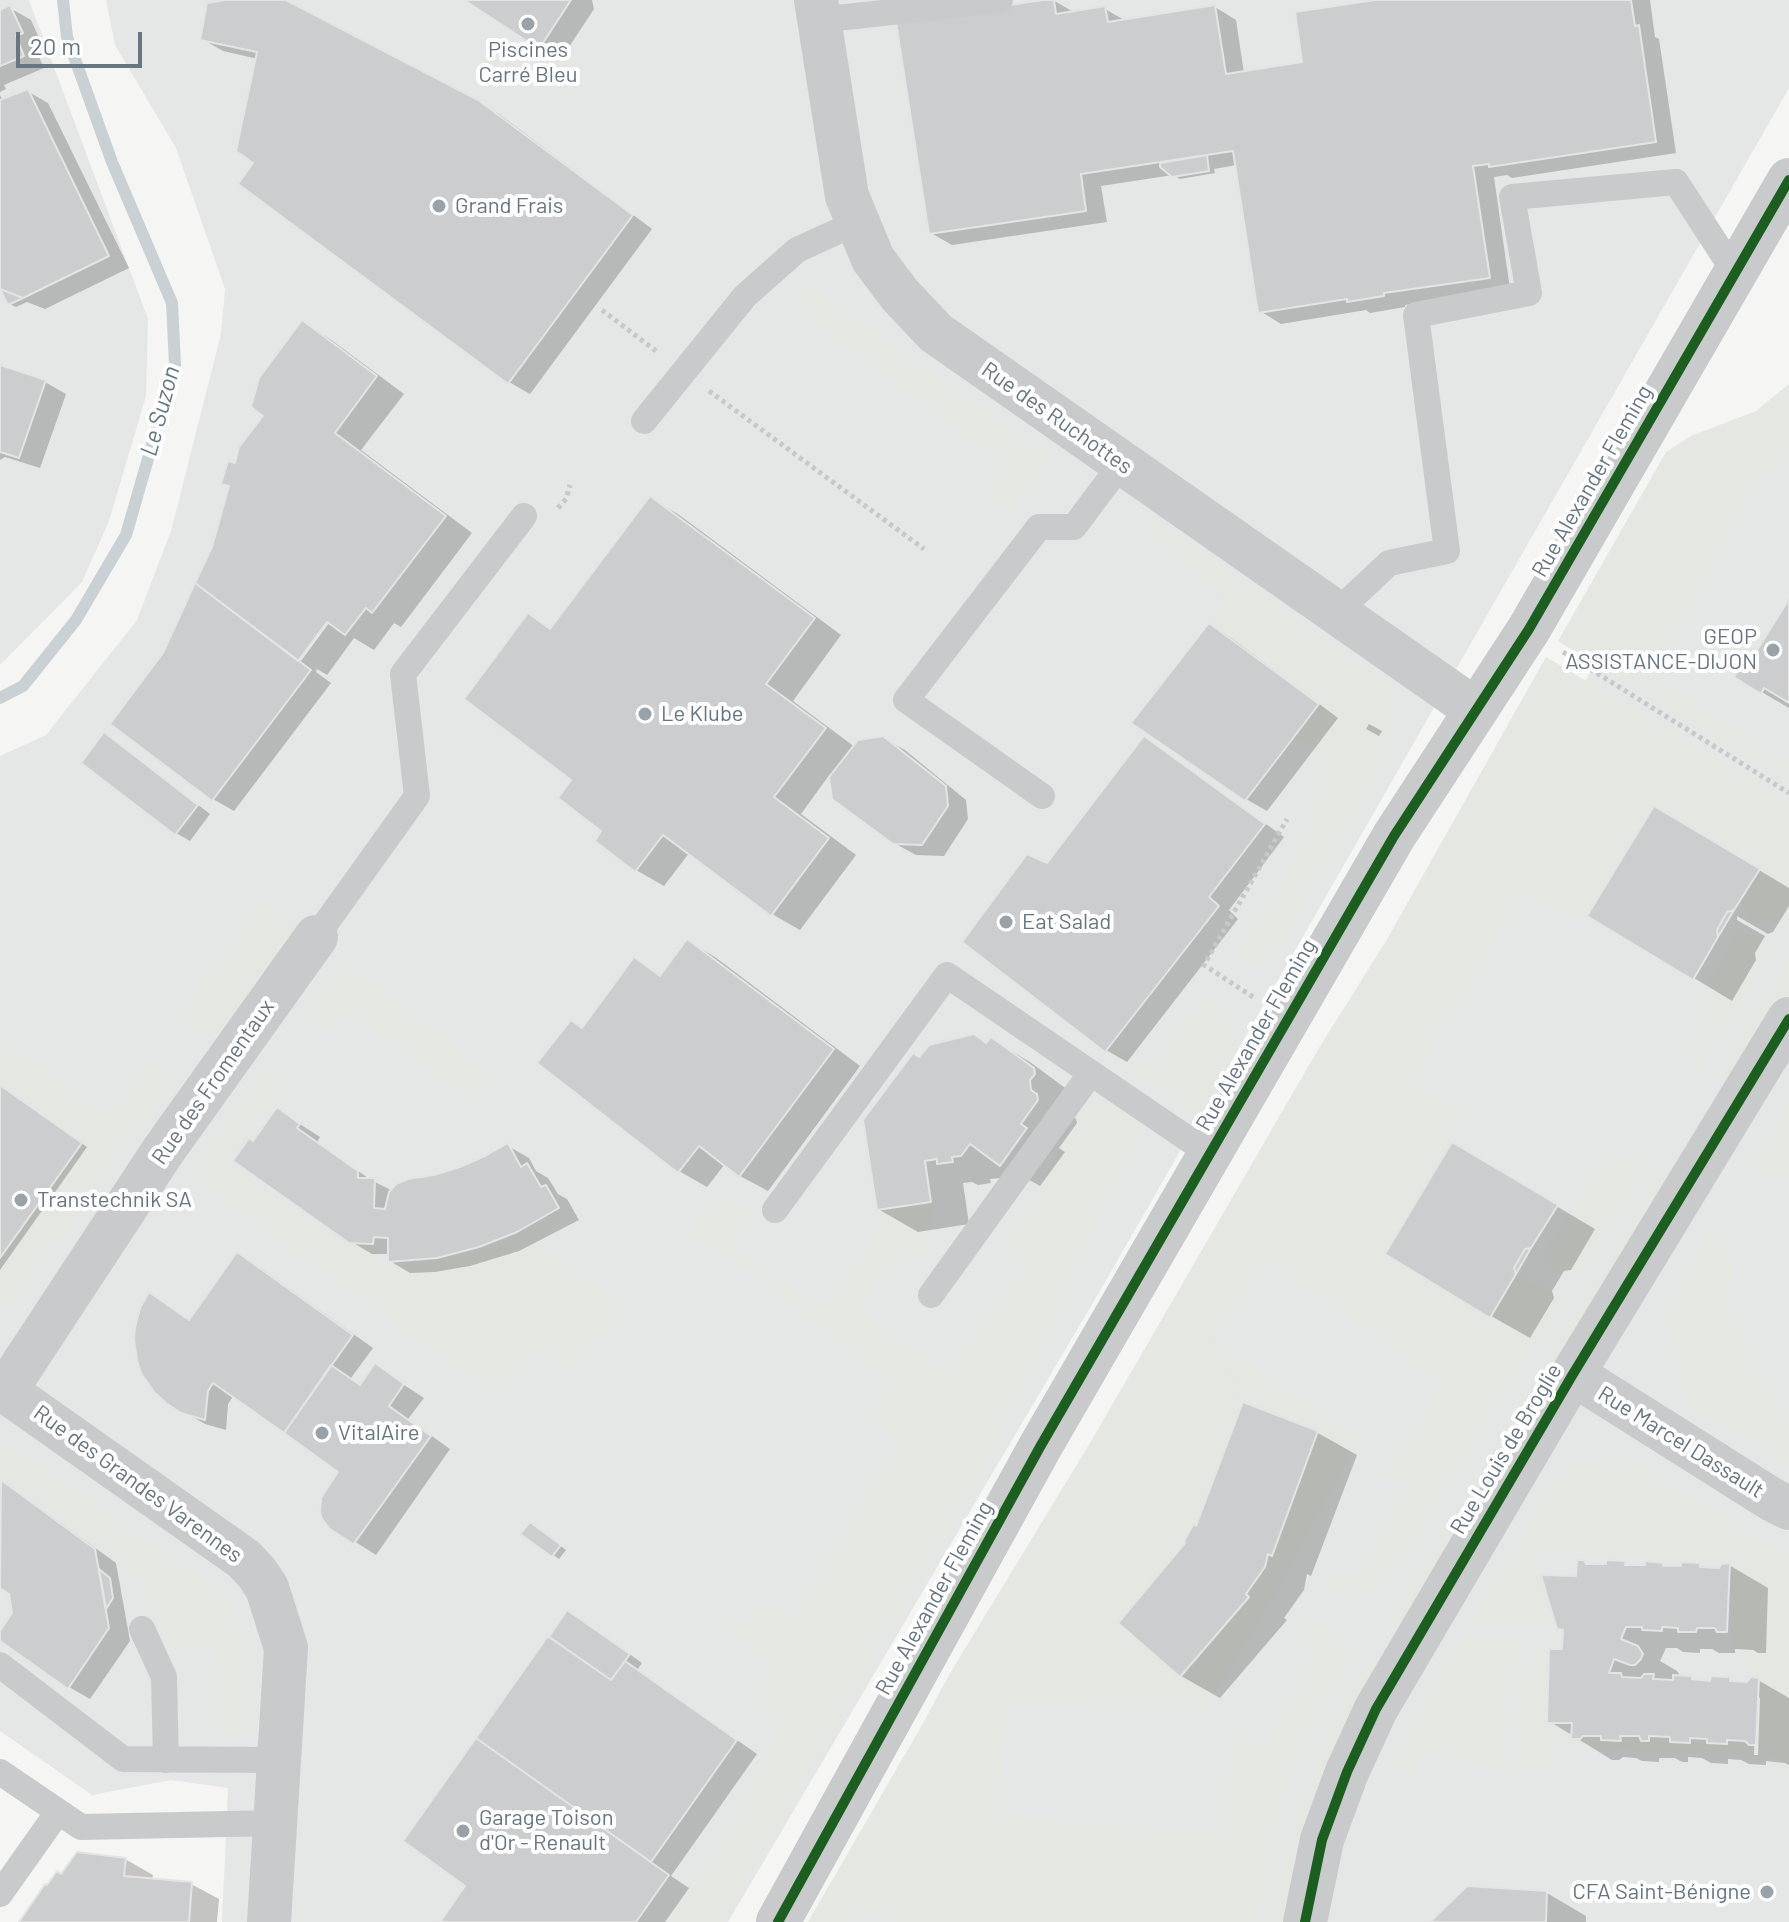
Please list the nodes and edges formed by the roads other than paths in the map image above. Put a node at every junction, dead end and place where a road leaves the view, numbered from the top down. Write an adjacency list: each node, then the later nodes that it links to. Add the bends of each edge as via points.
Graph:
1 (1000, 0): 2 (lane)
2 (817, 10): 4 (street, Rue des Ruchottes, via 847,196)
3 (1789, 180): 5 (street, Rue Alexander Fleming)
4 (858, 222): 6 (lane, via 797,250 745,296); 7 (street, Rue des Ruchottes, via 873,259 936,333)
5 (1735, 273): 9 (lane, via 1676,182 1512,197 1529,293 1416,315 1447,551 1389,563); 10 (street, Rue Alexander Fleming, via 1529,629)
6 (644, 421)
7 (1122, 463): 9 (street, Rue des Ruchottes); 11 (lane, via 1074,527 1039,527 906,700)
8 (524, 516): 12 (lane, via 403,674 417,796)
9 (1337, 612): 10 (street, Rue des Ruchottes)
10 (1476, 710): 15 (street, Rue Alexander Fleming, via 1394,836)
11 (1042, 796)
12 (316, 937): 19 (street, Rue des Fromentaux)
13 (1789, 1019): 18 (street, Rue Louis de Broglie)
14 (1091, 1073): 15 (lane); 16 (lane, via 947,975); 17 (lane)
15 (1210, 1154): 30 (street, Rue Alexander Fleming, via 1040,1447)
16 (775, 1210)
17 (931, 1295)
18 (1573, 1374): 20 (street, Rue Marcel Dassault); 31 (street, Rue Louis de Broglie, via 1376,1709 1322,1840)
19 (3, 1388): 24 (street, Rue des Grandes Varennes, via 257,1573 286,1648)
20 (1789, 1508)
21 (142, 1629): 23 (lane, via 164,1677)
22 (0, 1665): 23 (lane, via 123,1759)
23 (166, 1760): 24 (lane)
24 (278, 1760): 27 (street, Rue des Grandes Varennes)
25 (0, 1772): 26 (lane)
26 (58, 1812): 27 (lane, via 81,1827); 28 (lane)
27 (276, 1823): 29 (street, Rue des Grandes Varennes)
28 (0, 1894)
29 (269, 1922)
30 (778, 1922)
31 (1305, 1922)

